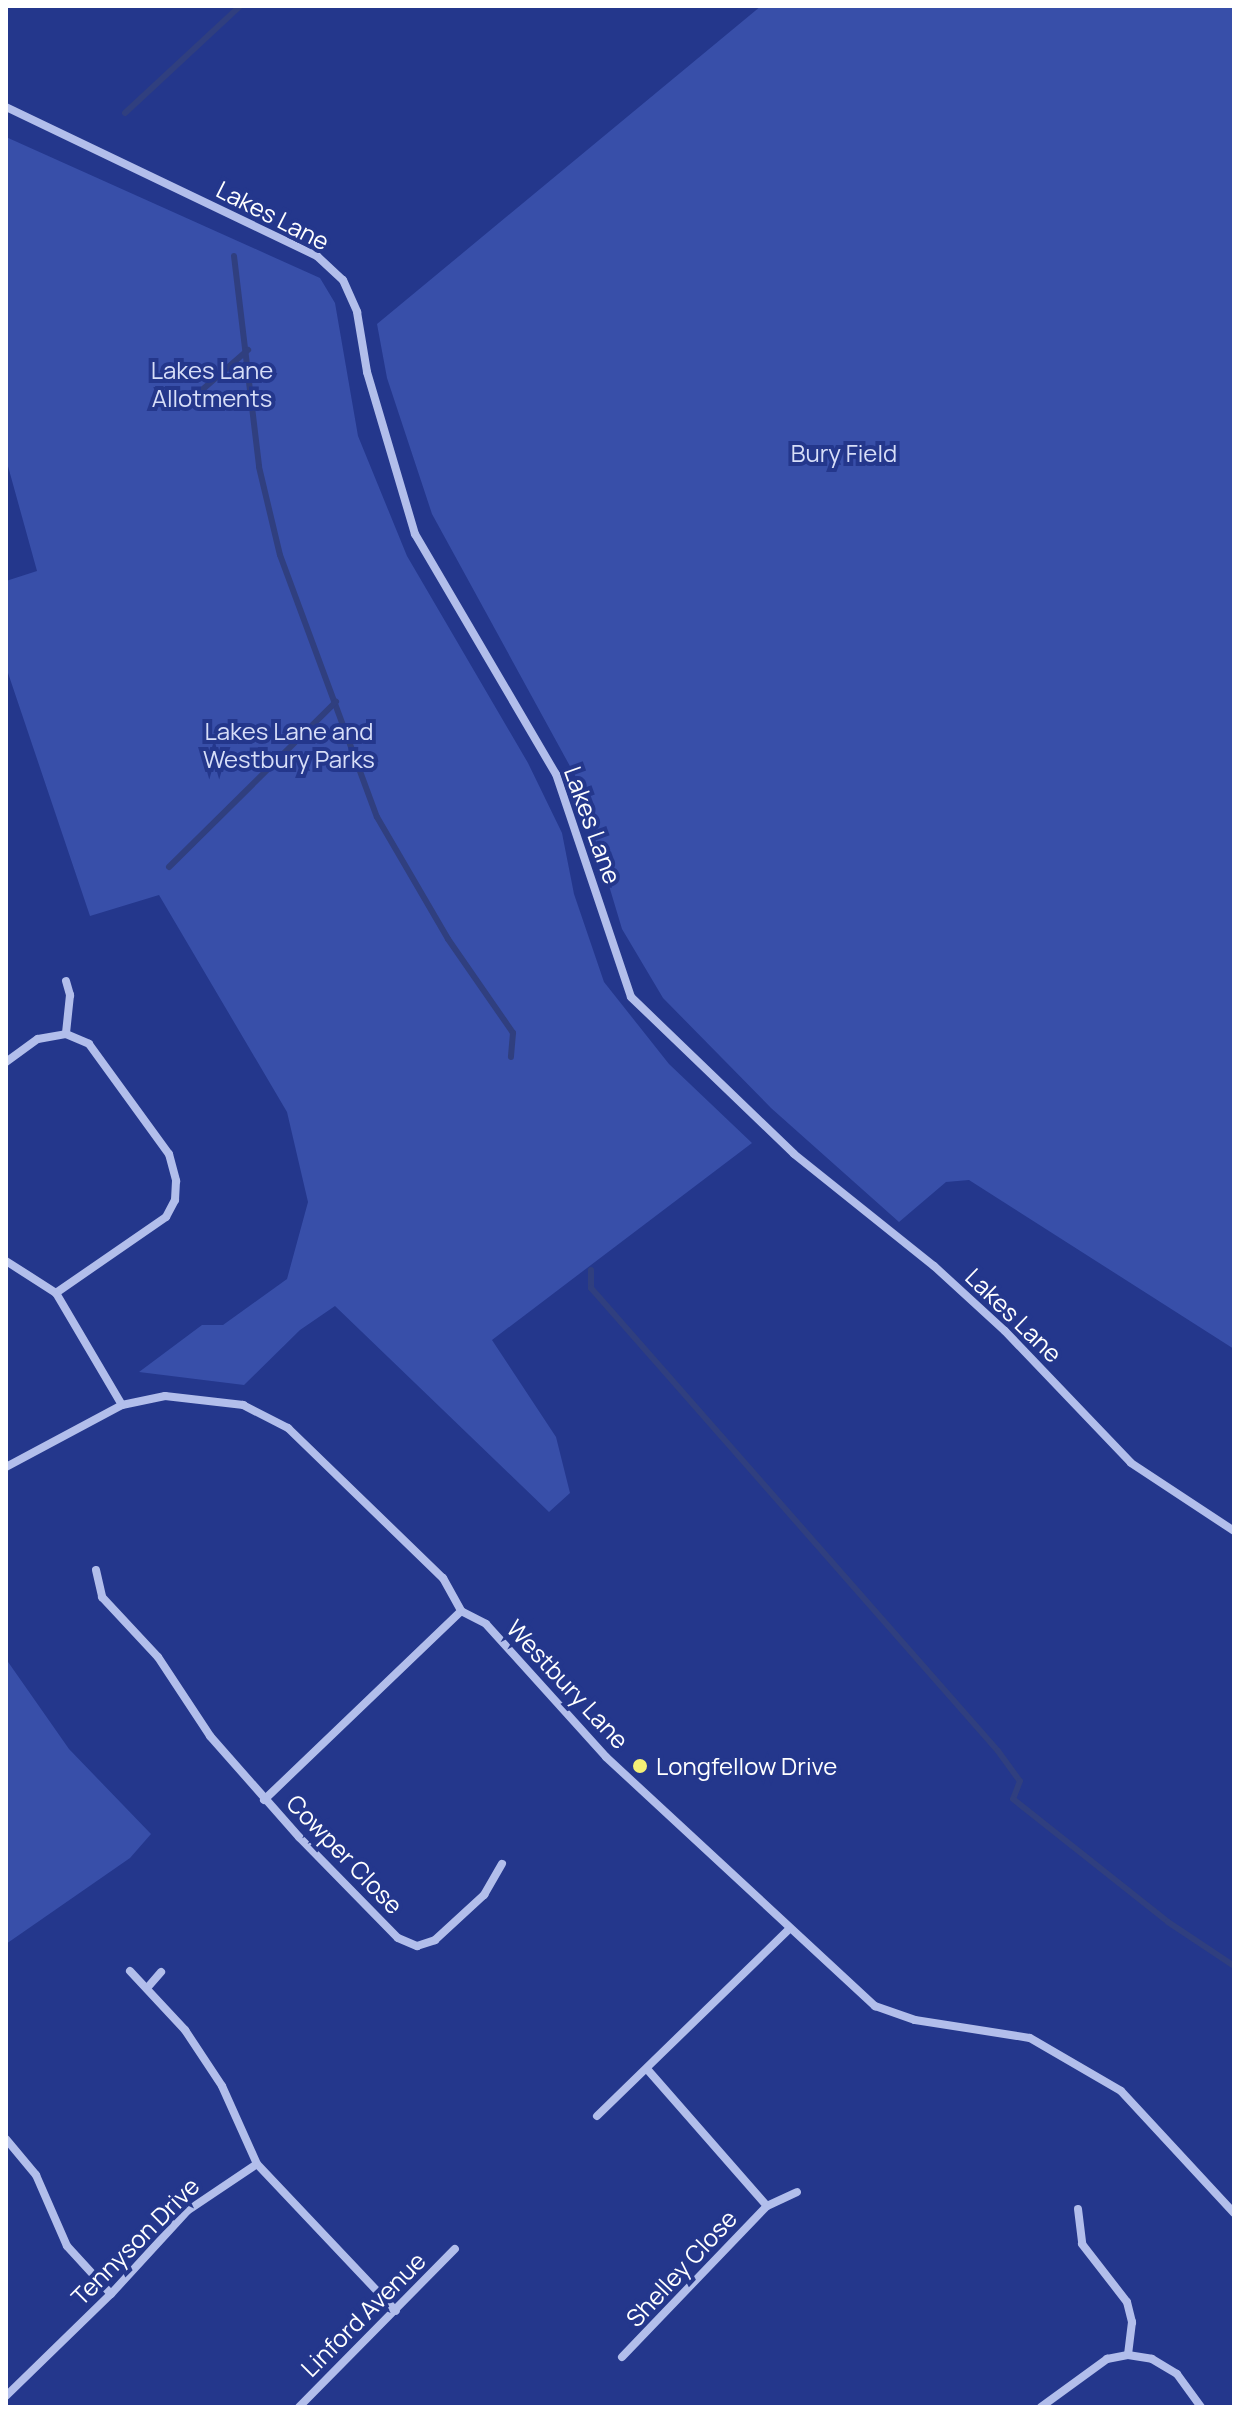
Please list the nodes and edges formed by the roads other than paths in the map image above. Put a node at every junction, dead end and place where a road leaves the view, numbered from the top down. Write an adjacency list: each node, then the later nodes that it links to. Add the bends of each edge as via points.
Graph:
1 (6, 107): 9 (street, Lakes Lane, via 317,256 343,280 357,312 367,372 415,534 556,774 631,997 794,1154 934,1266 1005,1331 1131,1463)
2 (66, 981): 3 (street)
3 (66, 1034): 4 (street, via 38,1039); 6 (street, via 89,1044 169,1154 176,1181 175,1200 166,1217)
4 (6, 1062)
5 (6, 1261): 6 (street)
6 (56, 1293): 7 (street)
7 (122, 1405): 8 (street, Westbury Lane); 11 (street, Westbury Lane, via 165,1396 243,1405 288,1428 443,1578)
8 (6, 1467)
9 (1234, 1531)
10 (96, 1570): 12 (street, via 102,1597 158,1657 210,1736)
11 (461, 1611): 12 (street); 14 (street, Westbury Lane, via 486,1624 606,1757)
12 (264, 1800): 13 (street, Cowper Close, via 398,1938 417,1946 435,1940 484,1895)
13 (502, 1864)
14 (790, 1928): 18 (street); 25 (street, Westbury Lane, via 875,2006 915,2020 1030,2038 1121,2091)
15 (130, 1971): 17 (street)
16 (161, 1972): 17 (street)
17 (148, 1987): 21 (street, via 222,2086)
18 (647, 2069): 19 (street); 23 (street, Shelley Close)
19 (597, 2116)
20 (6, 2139): 27 (street, via 36,2175 67,2246)
21 (257, 2164): 27 (street, Tennyson Drive, via 207,2193); 28 (street)
22 (797, 2192): 23 (street, Shelley Close)
23 (767, 2206): 30 (street, Shelley Close)
24 (1078, 2209): 29 (street, via 1082,2244 1127,2302 1132,2322)
25 (1234, 2213)
26 (455, 2249): 28 (street, Linford Avenue)
27 (111, 2294): 31 (street, Tennyson Drive)
28 (396, 2311): 32 (street, Linford Avenue)
29 (1128, 2355): 33 (street, via 1107,2359); 34 (street, via 1152,2359 1177,2374)
30 (622, 2357)
31 (6, 2396)
32 (299, 2407)
33 (1041, 2407)
34 (1201, 2407)

